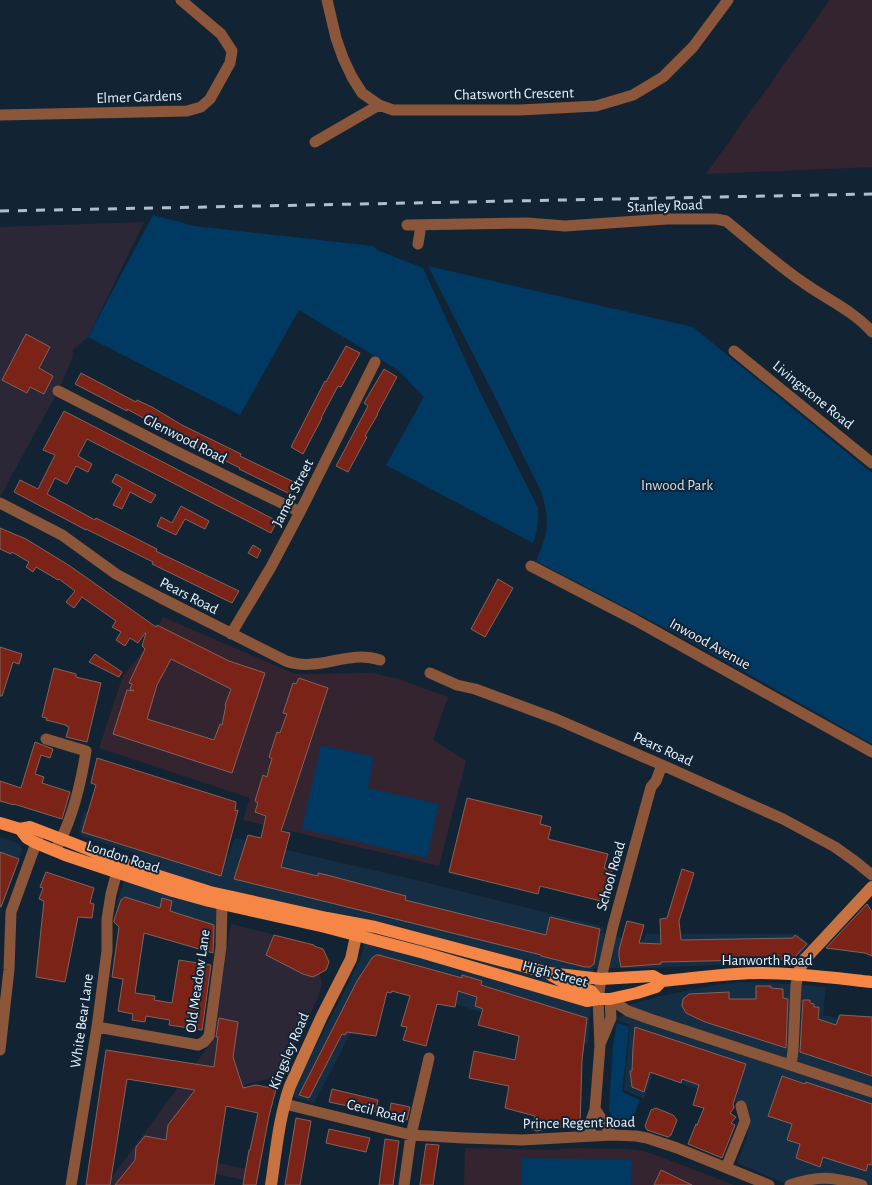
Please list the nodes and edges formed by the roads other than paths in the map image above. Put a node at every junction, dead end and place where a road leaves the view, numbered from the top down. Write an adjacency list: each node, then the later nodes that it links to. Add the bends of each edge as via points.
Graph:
1 (181, 0): 5 (street, Elmer Gardens, via 221,34 232,51 222,78 210,99 201,107 187,111)
2 (327, 0): 4 (street, Chatsworth Crescent, via 336,38 352,77 362,93)
3 (728, 0): 4 (street, Chatsworth Crescent, via 693,47 664,77 633,95 596,106 520,110 394,110)
4 (379, 105): 6 (street)
5 (0, 115)
6 (316, 142)
7 (407, 225): 8 (street, Stanley Road)
8 (421, 225): 9 (street); 10 (street, Stanley Road, via 527,222 565,226 666,220 726,221 802,283 852,314)
9 (418, 244)
10 (872, 332)
11 (734, 351): 14 (street, Livingstone Road)
12 (375, 362): 16 (street, James Street)
13 (58, 390): 16 (street, Glenwood Road, via 175,452)
14 (872, 463)
15 (0, 503): 18 (street, Pears Road, via 62,535 116,574)
16 (300, 512): 18 (street, James Street)
17 (531, 566): 22 (street, Inwood Avenue)
18 (231, 634): 19 (street, Pears Road, via 296,665 355,656)
19 (380, 660)
20 (430, 674): 23 (street, Pears Road, via 556,719)
21 (46, 738): 26 (street, via 86,751 70,819)
22 (872, 752)
23 (662, 765): 28 (street, Pears Road, via 835,846); 35 (street, School Road, via 651,787 612,926)
24 (0, 823): 25 (main road, London Road, via 20,829 30,827)
25 (39, 837): 26 (main road, London Road); 32 (street, via 11,912)
26 (58, 845): 27 (main road, London Road)
27 (118, 867): 30 (main road, London Road, via 173,891); 39 (street, White Bear Lane, via 107,919 107,951)
28 (872, 875)
29 (871, 892): 34 (street, via 862,896 806,959)
30 (222, 899): 31 (main road, High Street); 39 (street, Old Meadow Lane, via 221,947 209,1036 204,1042 198,1045)
31 (358, 930): 33 (main road, High Street, via 375,927); 38 (main road, High Street, via 424,954 587,1001); 44 (street, Kingsley Road, via 351,959 290,1086)
32 (4, 970): 40 (street)
33 (549, 973): 35 (main road, High Street); 38 (main road)
34 (798, 975): 36 (main road, Hanworth Road, via 727,975); 37 (main road, Hanworth Road); 42 (street)
35 (601, 979): 36 (main road, Hanworth Road, via 653,976); 38 (street, School Road)
36 (662, 981): 38 (main road, Hanworth Road, via 656,987)
37 (872, 982)
38 (604, 999): 42 (street, High Street, via 628,1011); 46 (street, School Road, via 598,1015 600,1046)
39 (97, 1028): 51 (street, White Bear Lane)
40 (0, 1050)
41 (429, 1058): 47 (street)
42 (791, 1065): 43 (street, High Street)
43 (872, 1092)
44 (285, 1104): 47 (street, Cecil Road); 52 (street, Kingsley Road)
45 (741, 1106): 50 (street, via 745,1121)
46 (595, 1109): 48 (street, School Road); 49 (street)
47 (411, 1134): 48 (street, Prince Regent Road, via 522,1140); 53 (street, Cecil Road)
48 (590, 1135): 49 (street, Prince Regent Road)
49 (612, 1135): 50 (street, Prince Regent Road, via 647,1138)
50 (726, 1168): 54 (street, Prince Regent Road)
51 (70, 1185)
52 (270, 1185)
53 (404, 1185)
54 (769, 1185)
55 (790, 1185): 56 (street, via 826,1177)
56 (862, 1185)

